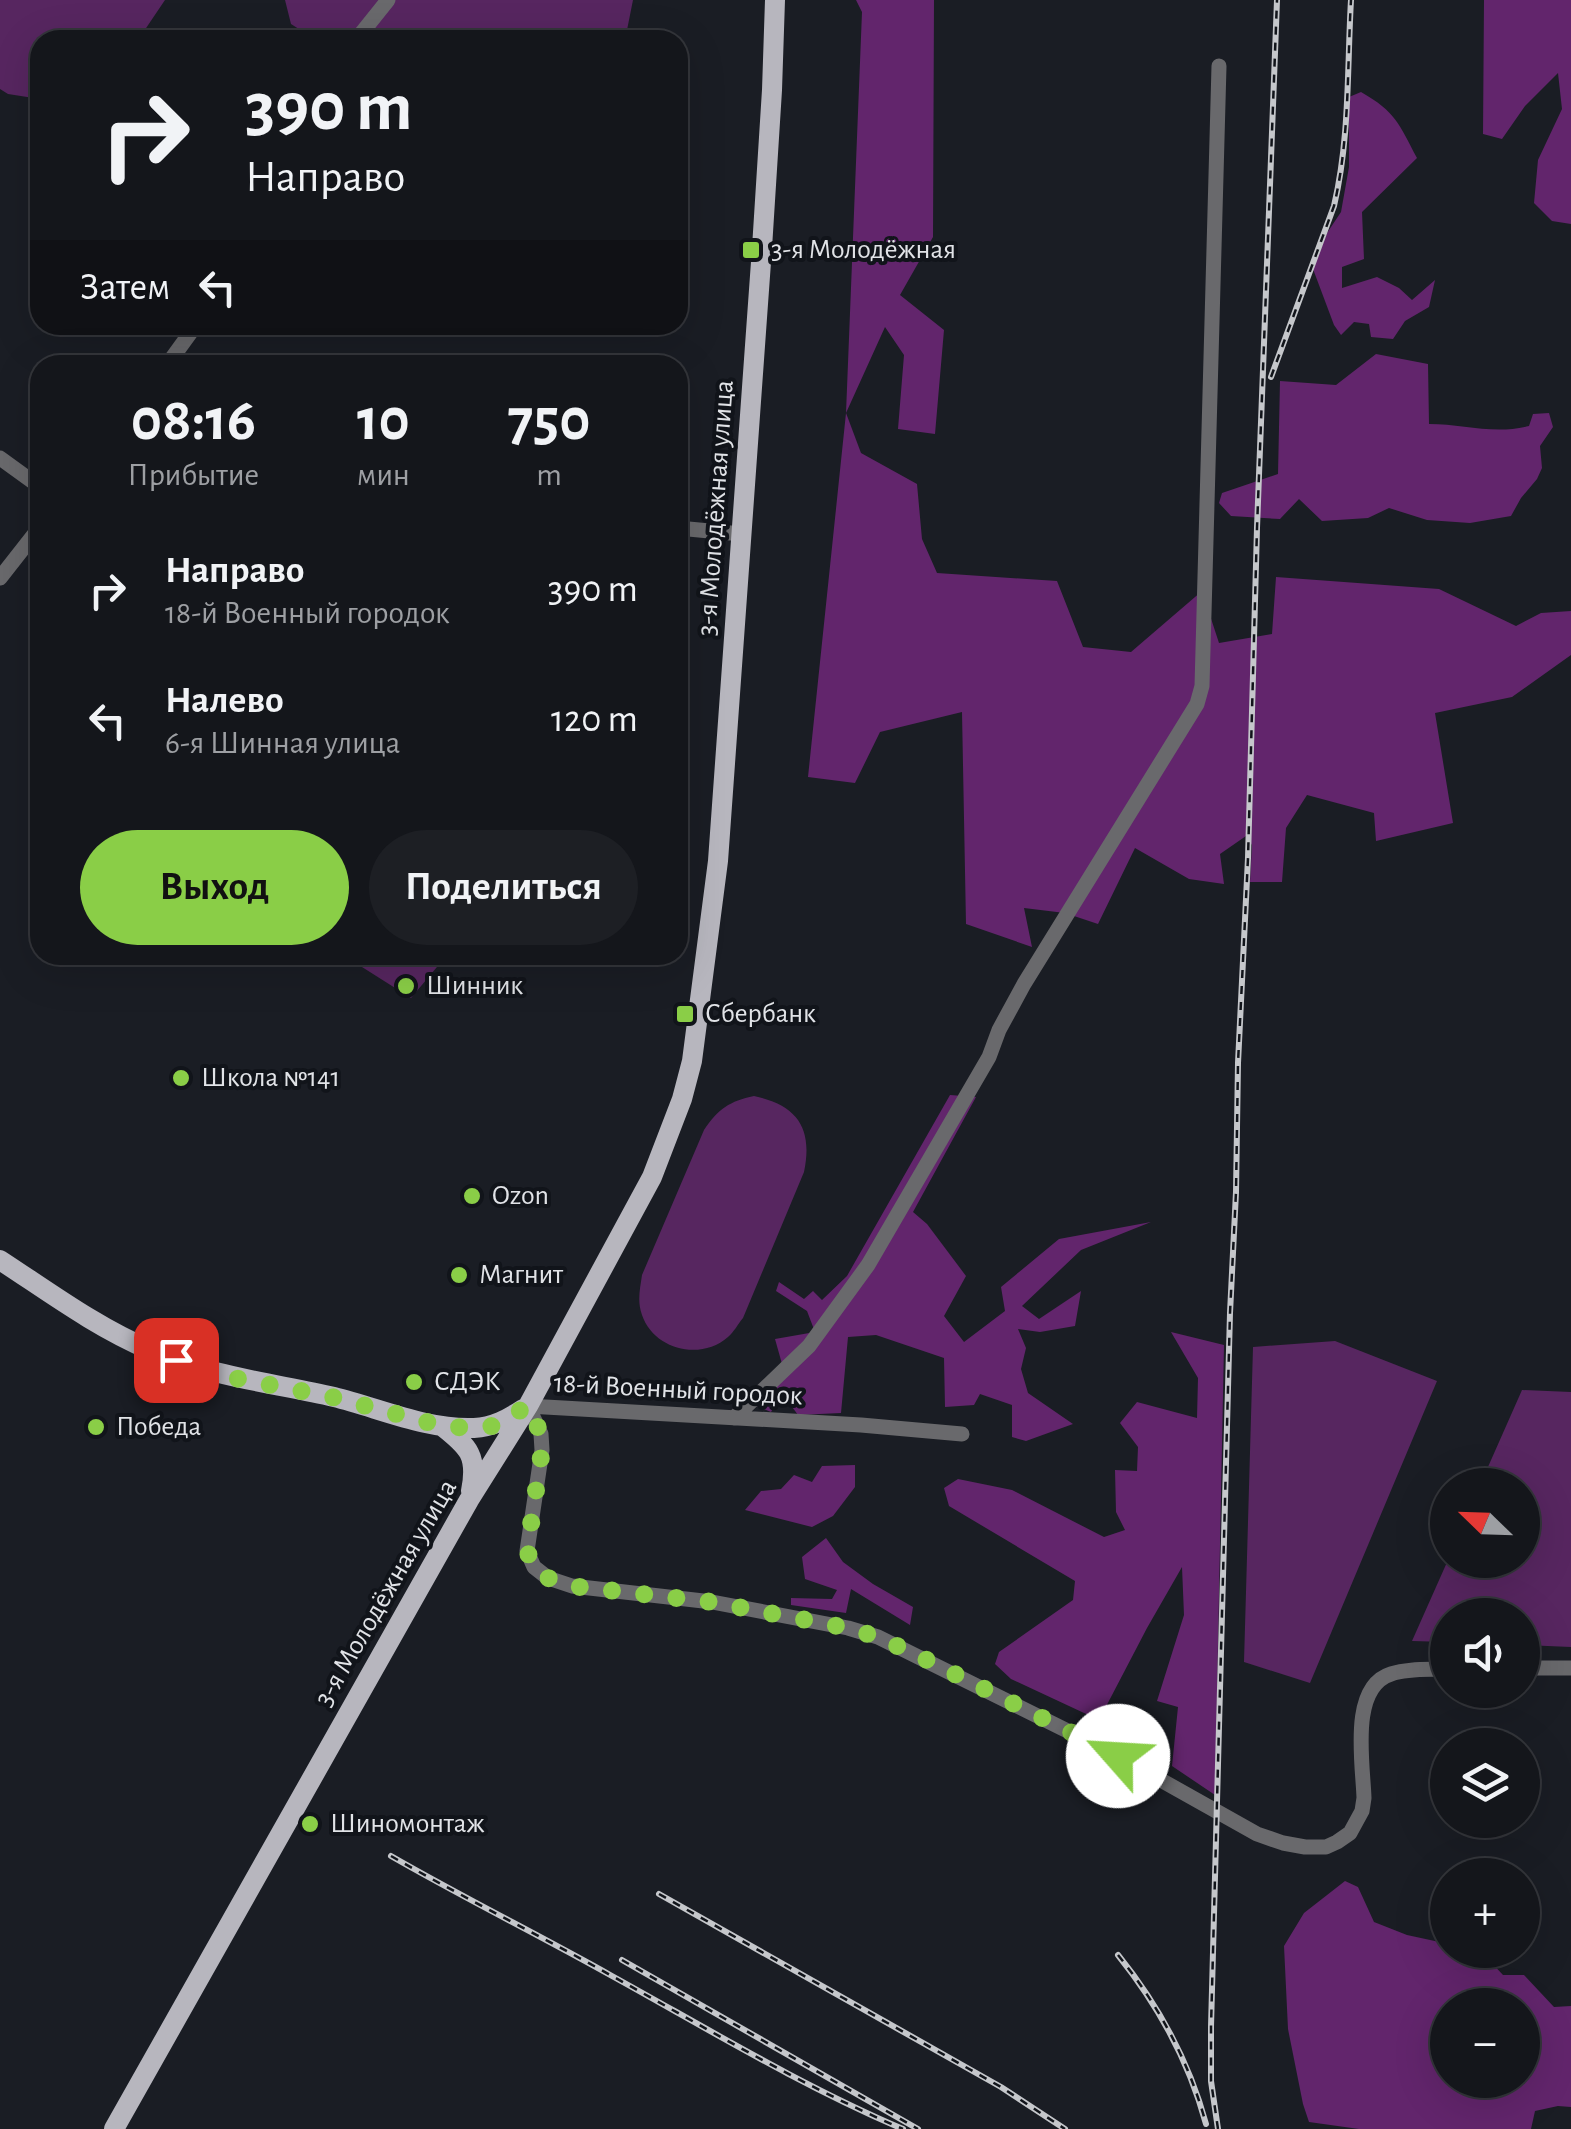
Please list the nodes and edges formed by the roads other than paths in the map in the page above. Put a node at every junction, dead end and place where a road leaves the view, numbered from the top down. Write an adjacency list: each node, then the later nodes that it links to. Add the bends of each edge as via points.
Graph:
1 (388, 0): 3 (street)
2 (775, 0): 8 (main road, 3-я Молодёжная улица)
3 (364, 30)
4 (1218, 66): 13 (street, via 1197,704 1024,984 989,1058 868,1265 808,1346)
5 (0, 458): 6 (street)
6 (30, 480)
7 (688, 529): 8 (street)
8 (741, 534): 12 (main road, 3-я Молодёжная улица, via 718,861 692,1061 652,1176)
9 (30, 540): 10 (street)
10 (0, 578)
11 (0, 1260): 14 (main road, via 87,1318 160,1354 219,1375)
12 (528, 1406): 13 (street, 18-й Военный городок); 14 (main road, via 492,1426); 16 (main road, 3-я Молодёжная улица); 19 (street, 18-й Военный городок, via 542,1450 527,1551 548,1578 712,1602 878,1637 1283,1843 1326,1847 1350,1832 1364,1798 1366,1697 1388,1674)
13 (734, 1418): 15 (street, 18-й Военный городок)
14 (442, 1426): 16 (main road, via 470,1452 475,1472)
15 (962, 1434)
16 (469, 1500): 20 (main road, 3-я Молодёжная улица)
17 (1540, 1668): 18 (street)
18 (1571, 1668)
19 (1430, 1670)
20 (114, 2129)

